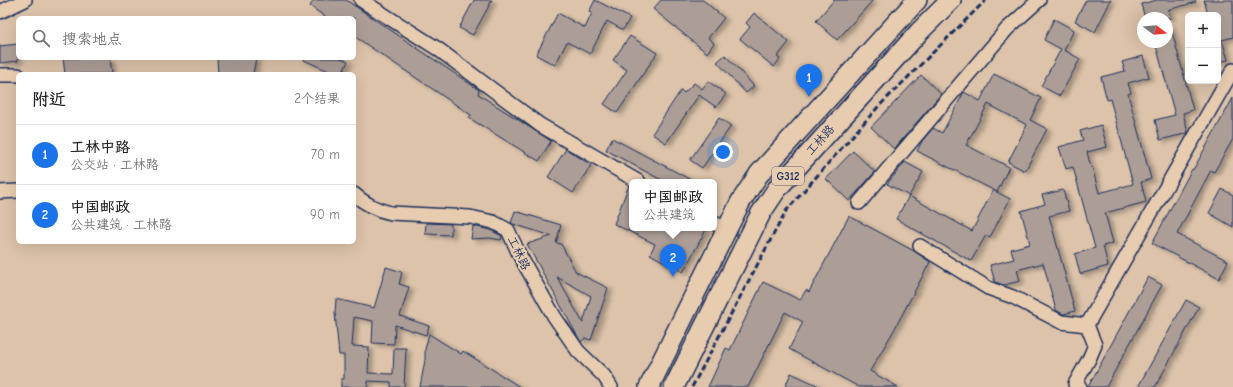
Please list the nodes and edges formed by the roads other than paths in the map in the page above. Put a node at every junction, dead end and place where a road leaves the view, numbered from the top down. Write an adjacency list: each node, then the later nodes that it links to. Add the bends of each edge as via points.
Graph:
1 (25, 0): 6 (street)
2 (361, 0): 10 (street, via 438,49 540,125)
3 (917, 0): 15 (highway, 工林路 / G312, via 759,174 741,202)
4 (952, 0): 20 (highway, 工林路 / G312, via 919,32 777,189 757,220)
5 (1039, 0): 14 (street, via 1007,29)
6 (0, 12)
7 (1233, 70): 17 (street)
8 (0, 75): 9 (street)
9 (16, 75)
10 (634, 179)
11 (16, 191): 12 (street)
12 (0, 192)
13 (356, 196): 18 (street, 工林路, via 382,211 484,219 508,230 554,316 578,350 604,376)
14 (859, 203)
15 (720, 226): 19 (highway, 工林路 / G312)
16 (920, 246): 17 (street, via 988,288 1014,297 1061,322)
17 (1087, 325): 21 (street, via 1095,345 1075,384)
18 (611, 387)
19 (649, 387)
20 (674, 387)
21 (1080, 387)

